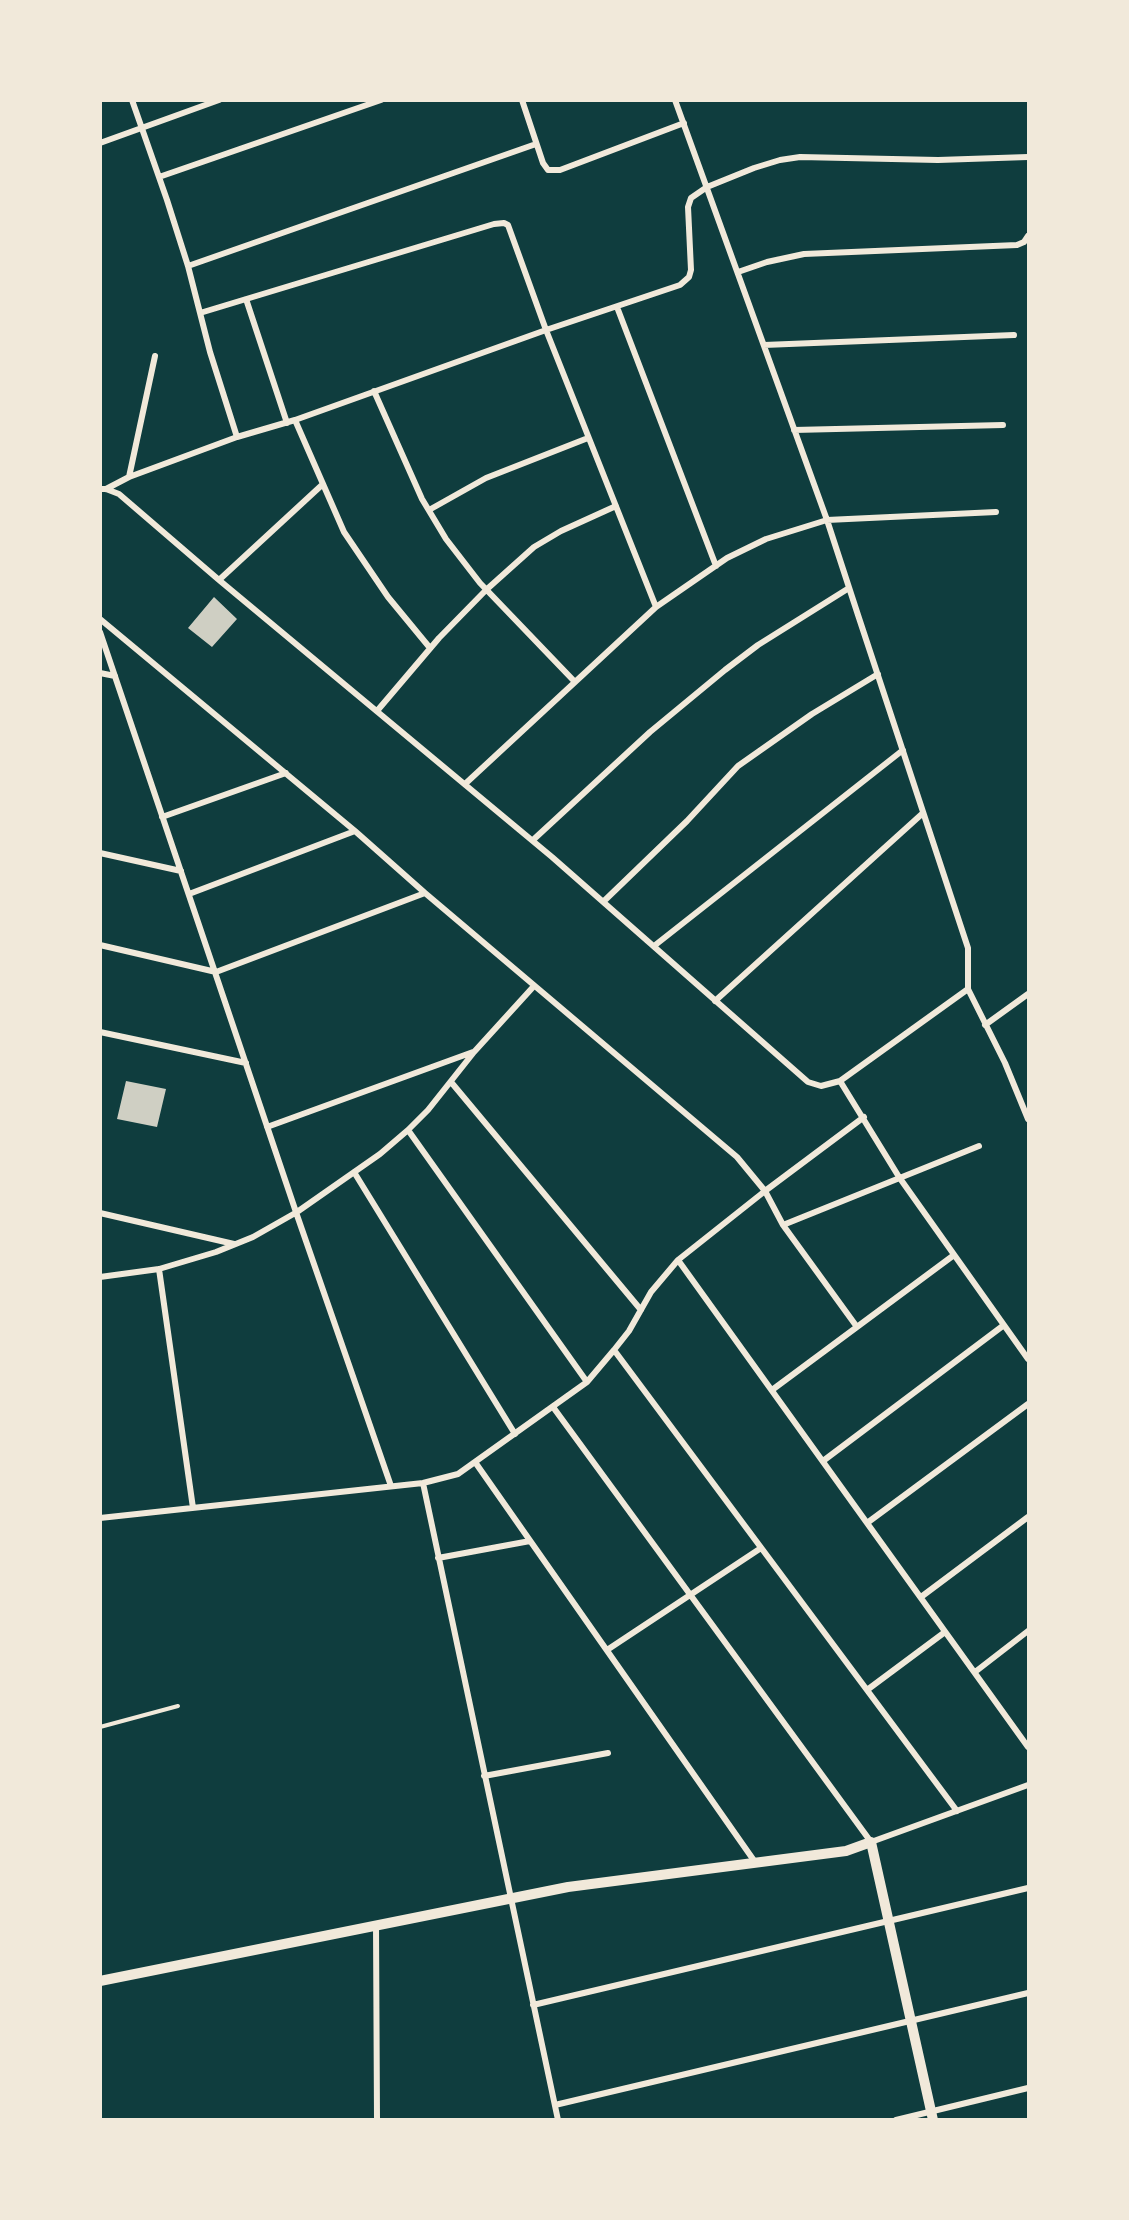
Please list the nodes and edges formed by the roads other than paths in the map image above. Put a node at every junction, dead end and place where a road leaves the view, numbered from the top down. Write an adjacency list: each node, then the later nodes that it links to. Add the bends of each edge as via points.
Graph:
1 (132, 100): 7 (street)
2 (219, 100): 7 (street)
3 (381, 100): 11 (street)
4 (522, 100): 9 (street)
5 (675, 100): 6 (street)
6 (684, 123): 9 (street, via 554,171 543,163); 12 (street)
7 (141, 127): 8 (street); 11 (street)
8 (100, 142)
9 (536, 144): 14 (street)
10 (1029, 157): 12 (street, via 800,157 754,168)
11 (159, 177): 14 (street)
12 (707, 187): 15 (street); 17 (street, via 691,198 688,207 689,277 680,285)
13 (1029, 236): 15 (street, via 1017,245 804,254)
14 (188, 266): 18 (street)
15 (738, 272): 21 (street)
16 (246, 298): 18 (street); 19 (street, via 504,223); 25 (street)
17 (617, 307): 19 (street); 37 (street)
18 (200, 313): 28 (street)
19 (546, 330): 23 (street); 29 (street)
20 (1014, 335): 21 (street)
21 (764, 345): 27 (street)
22 (155, 356): 30 (street)
23 (374, 391): 24 (street); 34 (street)
24 (295, 420): 25 (street); 31 (street)
25 (287, 423): 28 (street)
26 (1003, 425): 27 (street)
27 (794, 430): 36 (street)
28 (237, 437): 30 (street)
29 (588, 438): 33 (street); 34 (street, via 486,478)
30 (129, 477): 32 (street)
31 (323, 484): 38 (street); 44 (street, via 344,532 366,567)
32 (103, 489): 38 (street, via 120,494)
33 (616, 506): 40 (street, via 534,547); 41 (street)
34 (429, 510): 40 (street)
35 (996, 512): 36 (street)
36 (827, 520): 37 (street, via 766,539); 39 (street)
37 (716, 566): 41 (street)
38 (219, 580): 49 (street)
39 (849, 588): 46 (street); 56 (street, via 725,670 650,732)
40 (486, 590): 44 (street); 48 (street)
41 (656, 608): 48 (street)
42 (100, 619): 51 (street)
43 (100, 632): 47 (street)
44 (430, 648): 49 (street)
45 (100, 673): 47 (street)
46 (878, 674): 50 (street); 61 (street, via 738,766)
47 (115, 676): 54 (street)
48 (575, 682): 52 (street)
49 (377, 711): 52 (street)
50 (903, 750): 53 (street); 63 (street)
51 (285, 773): 54 (street); 55 (street)
52 (465, 784): 56 (street)
53 (923, 813): 66 (street, via 968,948); 68 (street)
54 (162, 817): 58 (street)
55 (355, 831): 59 (street); 60 (street)
56 (533, 840): 61 (street)
57 (100, 854): 58 (street)
58 (181, 872): 60 (street)
59 (425, 893): 64 (street); 65 (street)
60 (189, 894): 64 (street)
61 (603, 902): 63 (street)
62 (100, 945): 64 (street)
63 (654, 946): 68 (street)
64 (216, 972): 72 (street)
65 (534, 986): 71 (street); 82 (street, via 737,1157)
66 (968, 989): 69 (street); 73 (street)
67 (1029, 994): 69 (street)
68 (715, 1001): 73 (street, via 808,1082 820,1086)
69 (985, 1025): 76 (street)
70 (100, 1032): 72 (street)
71 (474, 1052): 74 (street); 77 (street)
72 (246, 1063): 77 (street)
73 (840, 1081): 75 (street)
74 (451, 1082): 78 (street); 91 (street)
75 (864, 1117): 81 (street); 82 (street)
76 (1029, 1119)
77 (267, 1127): 83 (street)
78 (408, 1130): 80 (street); 96 (street)
79 (979, 1146): 81 (street)
80 (354, 1172): 83 (street); 100 (street)
81 (899, 1177): 85 (street); 87 (street)
82 (765, 1191): 85 (street); 88 (street)
83 (297, 1212): 86 (street); 104 (street)
84 (100, 1213): 86 (street)
85 (783, 1225): 93 (street)
86 (236, 1244): 89 (street)
87 (954, 1255): 92 (street); 93 (street)
88 (678, 1260): 91 (street); 97 (street)
89 (159, 1269): 90 (street); 105 (street)
90 (100, 1277)
91 (641, 1310): 94 (street)
92 (1004, 1325): 95 (street); 101 (street)
93 (857, 1327): 97 (street)
94 (614, 1350): 96 (street); 110 (street)
95 (1029, 1359)
96 (587, 1382): 99 (street)
97 (772, 1390): 101 (street)
98 (1029, 1404): 108 (street)
99 (553, 1407): 100 (street); 112 (street)
100 (515, 1434): 102 (street)
101 (823, 1461): 108 (street)
102 (475, 1462): 103 (street, via 458,1474); 109 (street)
103 (423, 1483): 104 (street); 111 (street)
104 (391, 1486): 105 (street)
105 (193, 1508): 107 (street)
106 (1029, 1517): 113 (street)
107 (100, 1518)
108 (867, 1523): 113 (street)
109 (530, 1541): 111 (street); 116 (street)
110 (761, 1548): 112 (street); 118 (street)
111 (438, 1558): 123 (street)
112 (689, 1594): 116 (street); 126 (street)
113 (921, 1597): 115 (street)
114 (1029, 1631): 117 (street)
115 (945, 1632): 117 (street); 118 (street)
116 (607, 1650): 127 (street)
117 (975, 1672): 121 (street)
118 (867, 1690): 125 (street)
119 (178, 1706): 120 (lane)
120 (100, 1727)
121 (1029, 1747)
122 (608, 1753): 123 (street)
123 (484, 1776): 129 (street)
124 (1029, 1785): 125 (street)
125 (957, 1811): 126 (street)
126 (871, 1842): 127 (street, via 846,1851); 130 (street)
127 (756, 1863): 129 (street, via 568,1887)
128 (1029, 1888): 130 (street)
129 (509, 1899): 131 (street); 134 (street)
130 (888, 1921): 134 (street); 135 (street)
131 (376, 1925): 132 (street); 139 (street)
132 (100, 1981)
133 (1029, 1993): 135 (street)
134 (533, 2005): 137 (street)
135 (911, 2021): 137 (street); 138 (street)
136 (1029, 2088): 138 (street)
137 (555, 2105): 140 (street)
138 (932, 2115): 141 (street)
139 (377, 2120)
140 (558, 2120)
141 (896, 2120)

